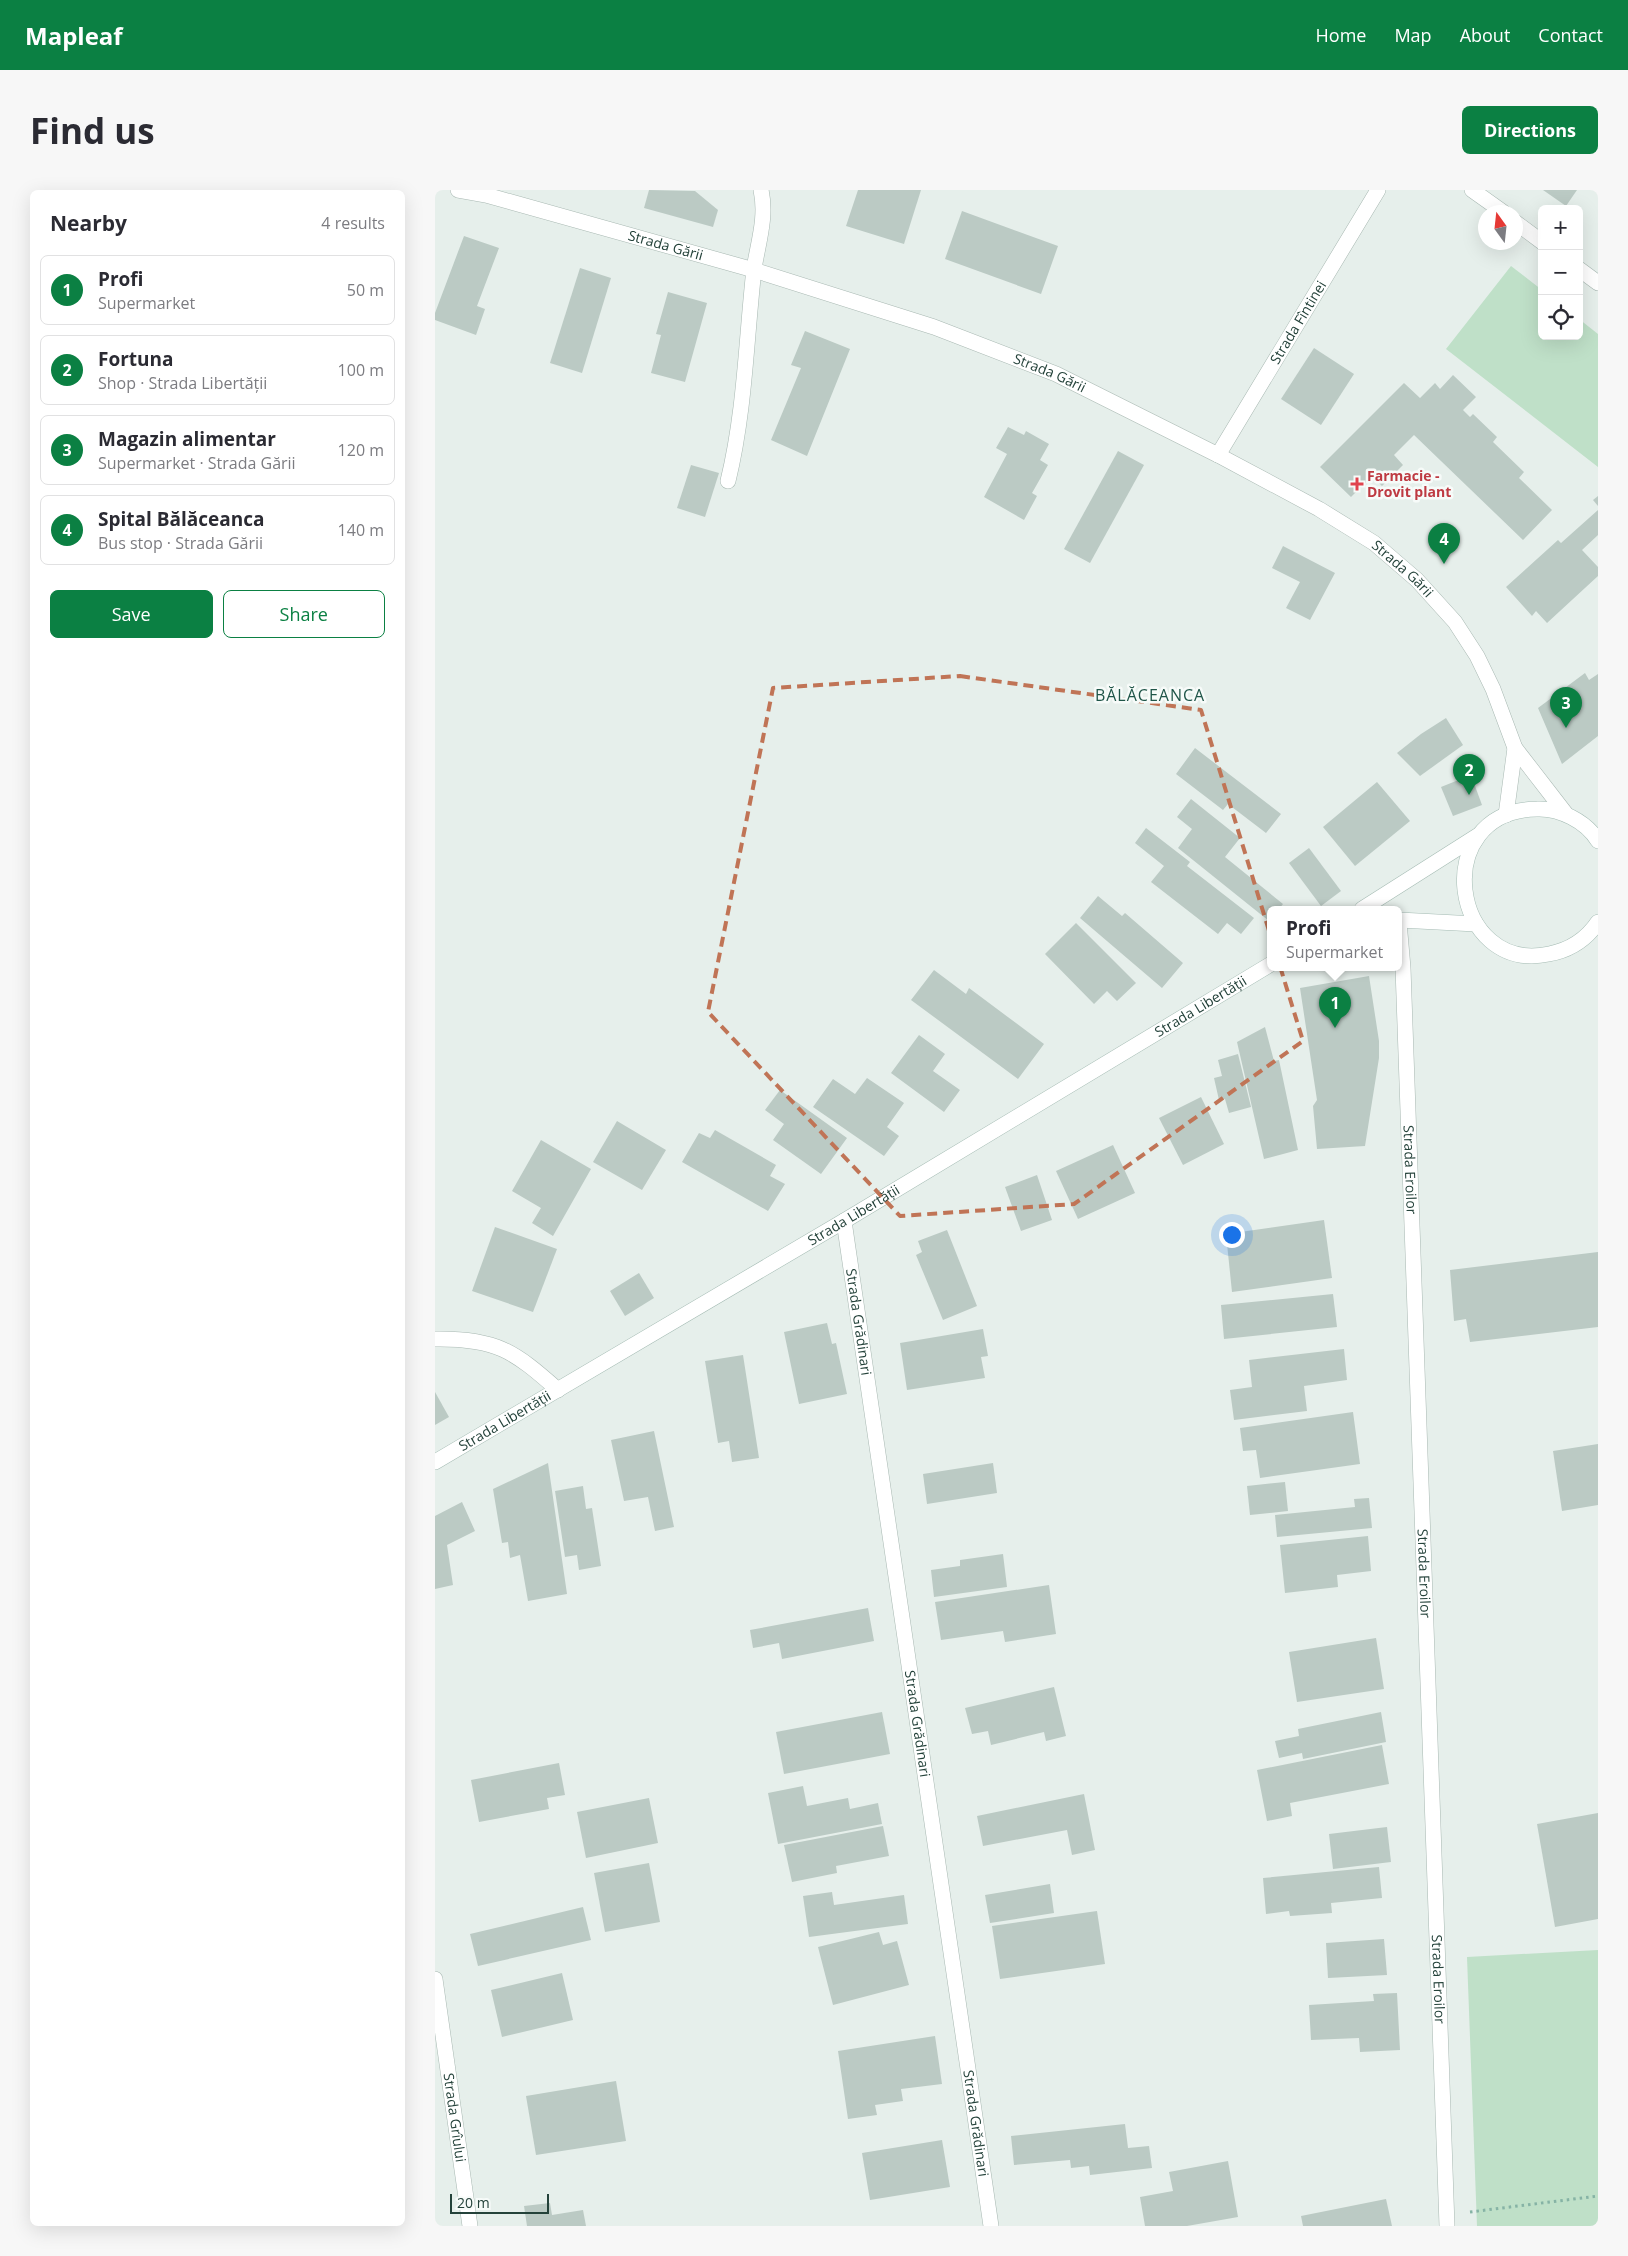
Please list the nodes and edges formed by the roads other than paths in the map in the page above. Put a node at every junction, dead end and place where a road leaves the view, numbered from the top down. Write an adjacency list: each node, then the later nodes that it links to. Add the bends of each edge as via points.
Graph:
1 (458, 190): 8 (street, Strada Gării)
2 (761, 190): 8 (street, via 763,218)
3 (1378, 190): 11 (street, Strada Fîntinei)
4 (1472, 190): 5 (street)
5 (1493, 205)
6 (1523, 228): 7 (street)
7 (1538, 239)
8 (754, 270): 11 (street, Strada Gării, via 934,327 1056,374); 12 (street, via 741,420)
9 (1583, 272): 10 (street)
10 (1598, 283)
11 (1218, 455): 13 (street, Strada Gării, via 1319,508 1374,543 1417,580 1455,622 1477,656)
12 (728, 482)
13 (1515, 748): 14 (street, Strada Gării); 15 (street, Strada Gării)
14 (1565, 814): 15 (street, via 1525,809); 17 (street, via 1582,824)
15 (1505, 816): 16 (street)
16 (1481, 834): 18 (street); 20 (street, via 1470,850 1464,869 1467,907)
17 (1598, 841)
18 (1367, 906)
19 (1402, 921): 20 (street)
20 (1476, 924): 21 (street, via 1497,944 1523,955 1541,956 1577,944)
21 (1596, 928)
22 (1402, 956): 29 (street, Strada Eroilor)
23 (1267, 966): 24 (street, Strada Libertății)
24 (843, 1221): 26 (street, Strada Libertății); 31 (street, Strada Grădinari)
25 (435, 1339): 26 (street, via 464,1338 498,1346 525,1360)
26 (558, 1390): 27 (street, Strada Libertății)
27 (435, 1462)
28 (435, 1979): 30 (street, Strada Grîului)
29 (1447, 2220)
30 (470, 2226)
31 (991, 2226)

